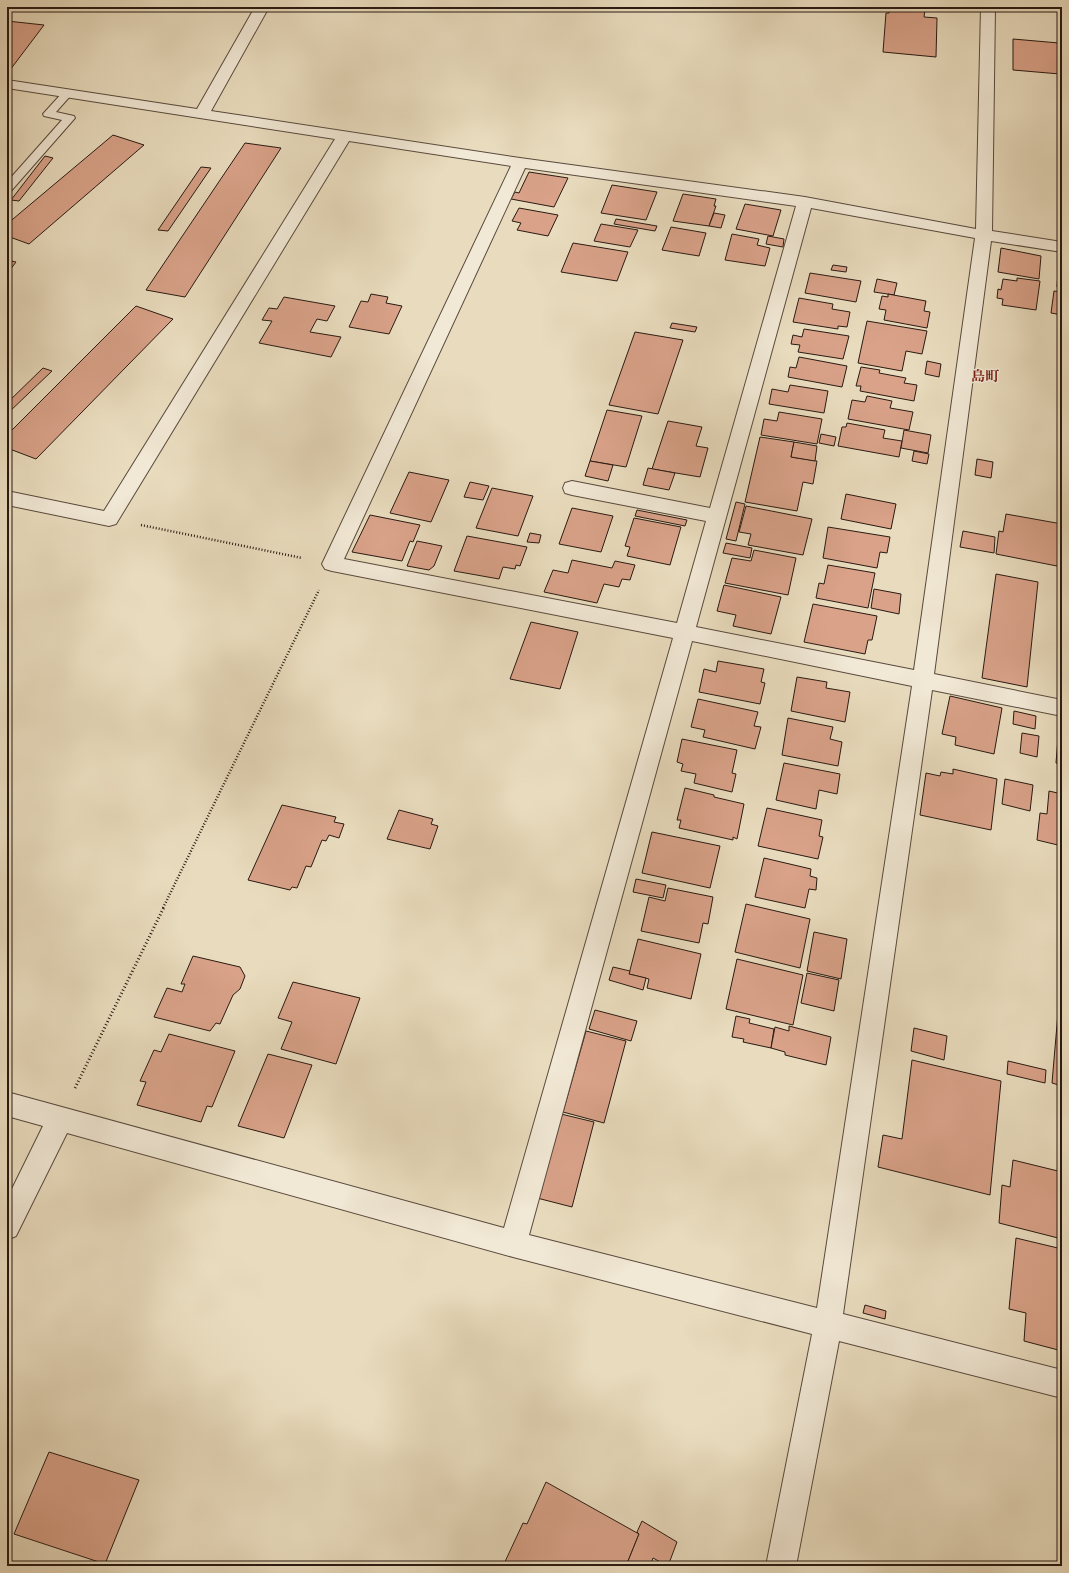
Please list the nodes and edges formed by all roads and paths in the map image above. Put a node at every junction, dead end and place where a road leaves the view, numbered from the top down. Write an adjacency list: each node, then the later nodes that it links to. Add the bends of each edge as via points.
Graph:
1 (262, 7): 5 (street)
2 (988, 7): 10 (street)
3 (7, 84): 4 (street)
4 (67, 94): 5 (street); 8 (lane, via 48,114 70,118)
5 (202, 114): 6 (street)
6 (345, 136): 7 (street); 15 (street)
7 (520, 163): 9 (street); 16 (street)
8 (7, 189)
9 (805, 202): 10 (street); 14 (street)
10 (984, 235): 11 (street); 18 (street)
11 (1062, 247)
12 (572, 488): 14 (street)
13 (7, 498): 15 (street)
14 (717, 516): 17 (street)
15 (109, 518): 16 (path)
16 (332, 564): 17 (street); 21 (path)
17 (684, 632): 18 (street); 23 (street)
18 (923, 682): 19 (street); 24 (street)
19 (1062, 708)
20 (7, 1104): 21 (street)
21 (60, 1119): 22 (street); 23 (street)
22 (7, 1227)
23 (513, 1244): 24 (street)
24 (828, 1324): 25 (street); 26 (street)
25 (1062, 1384)
26 (781, 1566)

